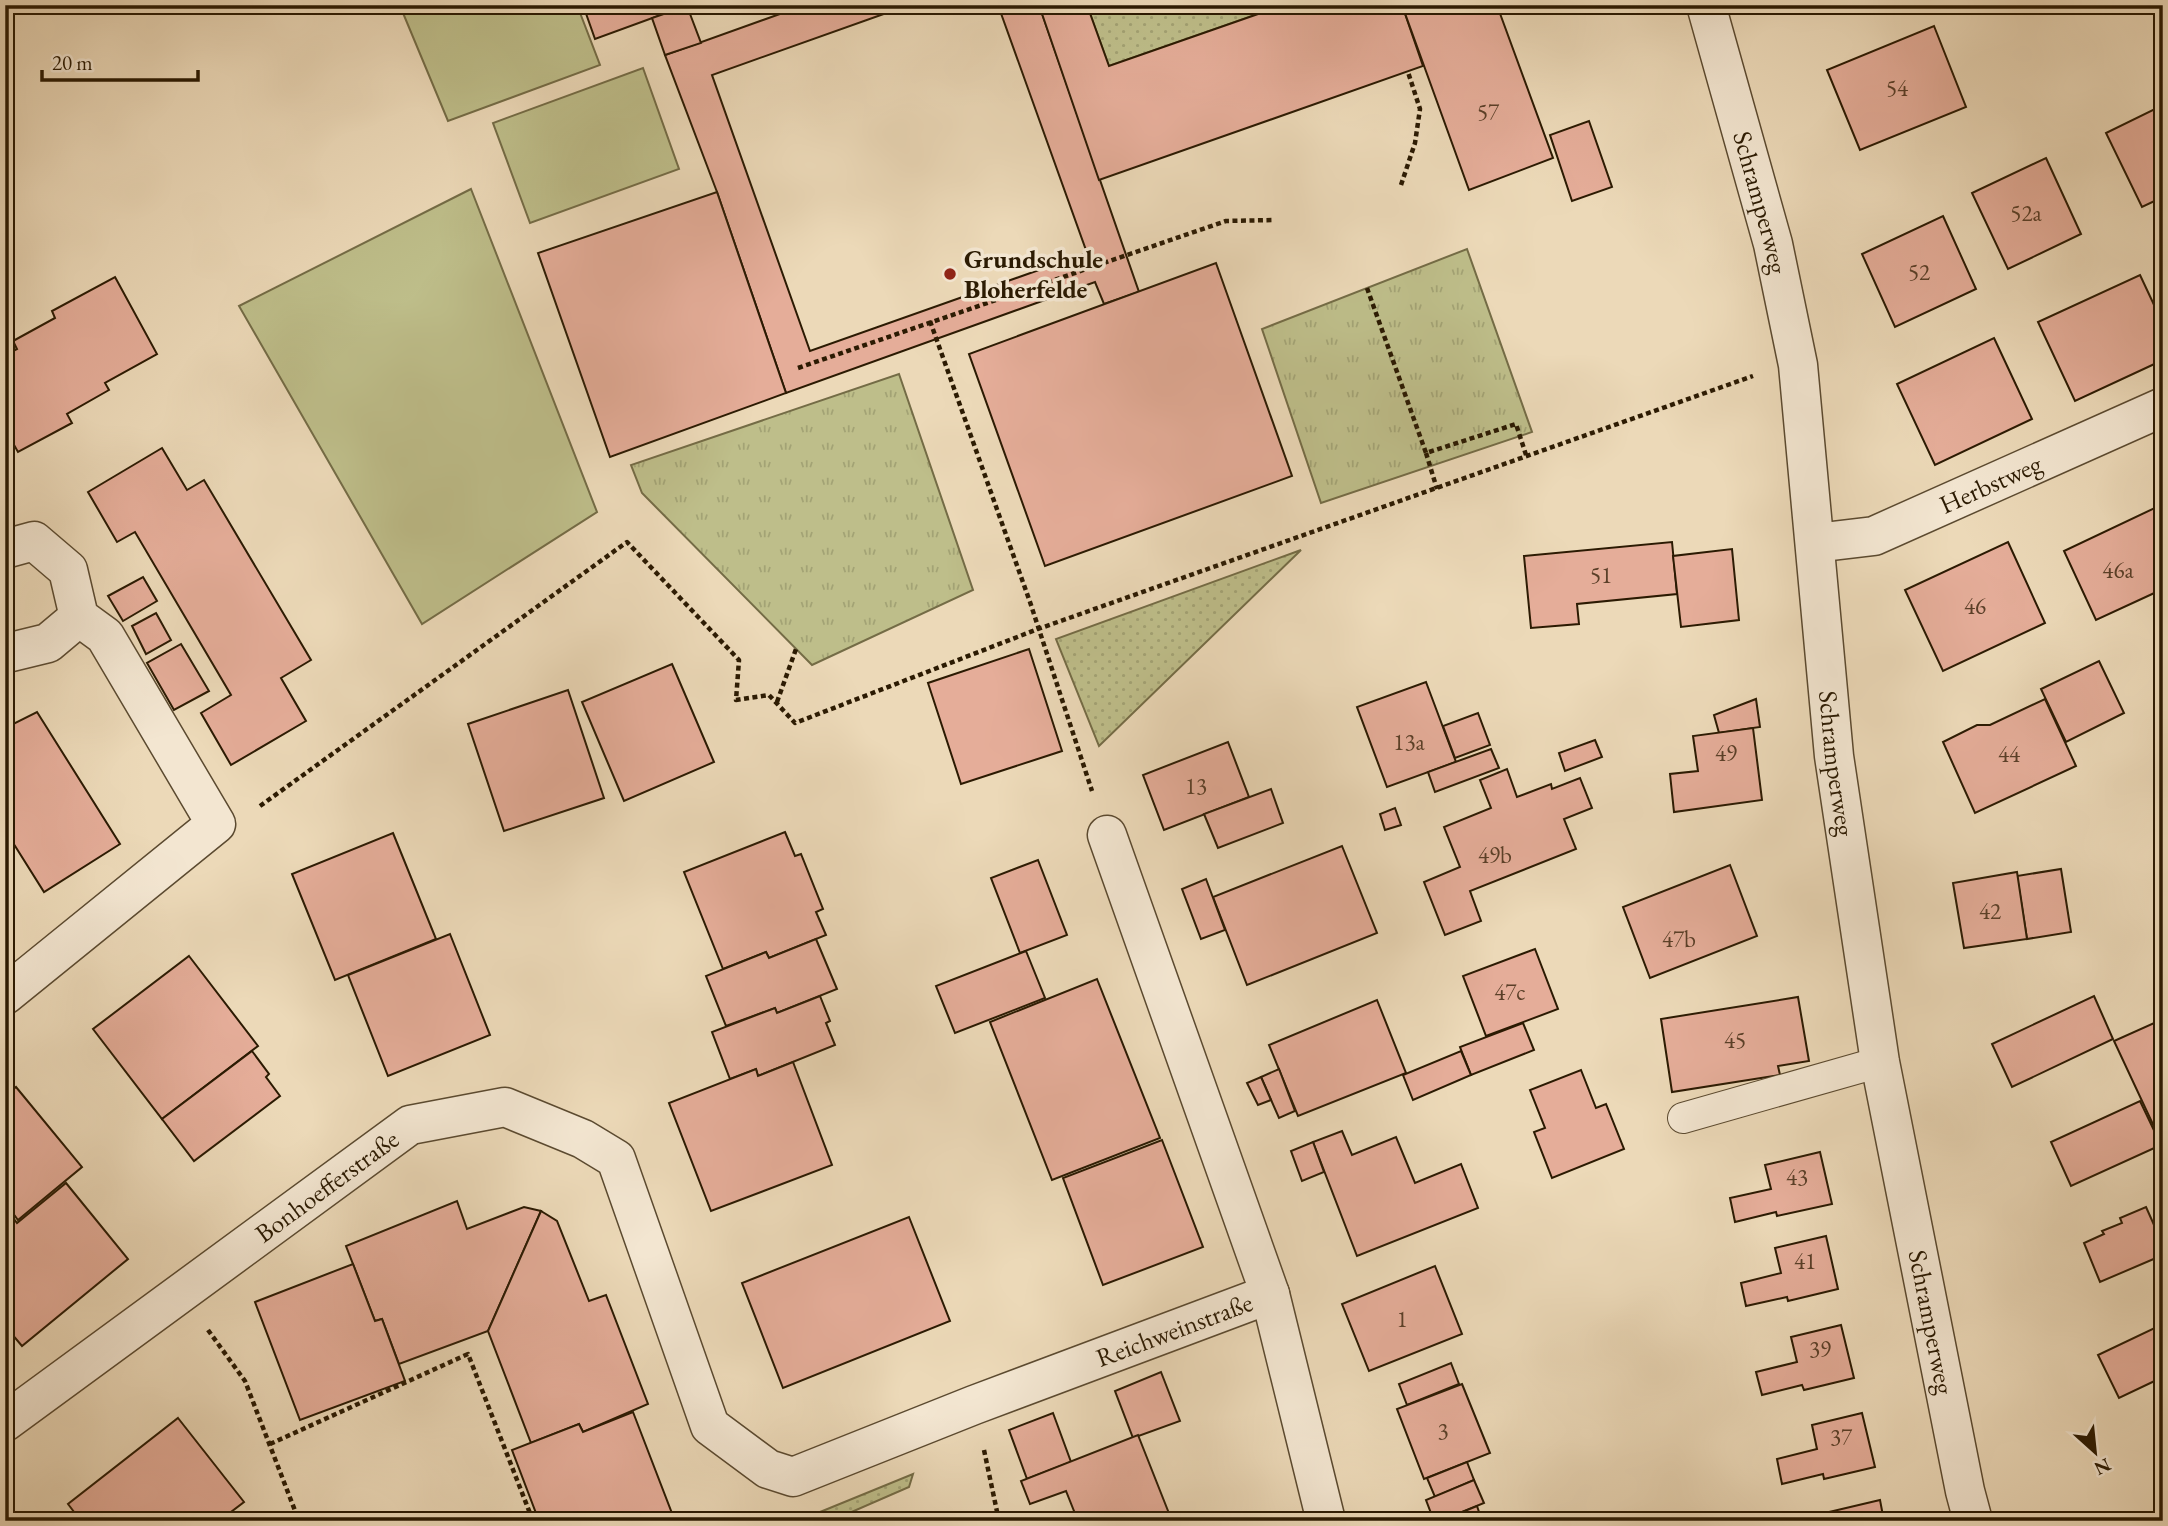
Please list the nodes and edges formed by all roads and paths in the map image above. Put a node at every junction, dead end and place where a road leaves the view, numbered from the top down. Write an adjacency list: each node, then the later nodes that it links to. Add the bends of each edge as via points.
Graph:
1 (1706, 5): 7 (street, Schramperweg, via 1773,244)
2 (1408, 72): 3 (path, via 1420,109)
3 (1401, 185)
4 (1273, 219): 6 (path, via 1226,221)
5 (1367, 288): 10 (path)
6 (930, 321): 8 (path); 16 (path)
7 (1798, 365): 11 (path, via 1746,378); 13 (street, Schramperweg)
8 (797, 368)
9 (2163, 407): 13 (street, Herbstweg, via 1874,536)
10 (1426, 453): 11 (path, via 1516,424); 12 (path)
11 (1527, 458): 12 (path)
12 (1437, 489): 16 (path)
13 (1815, 543): 23 (street, Schramperweg, via 1834,755)
14 (5, 549): 15 (street, via 34,541 68,570)
15 (79, 617): 18 (street, via 48,643); 20 (street, via 105,636)
16 (1038, 629): 19 (path, via 795,723); 21 (path)
17 (796, 649): 19 (path)
18 (5, 651)
19 (777, 703): 20 (path, via 769,695 736,699 739,660 627,542 249,814)
20 (216, 824): 22 (street)
21 (1107, 835): 26 (street, Reichweinstraße)
22 (5, 995)
23 (1880, 1062): 24 (lane); 35 (street, Schramperweg)
24 (1683, 1118)
25 (180, 1292): 28 (street, Bonhoefferstraße); 29 (path, via 245,1381); 30 (street, Bonhoefferstraße, via 410,1125 505,1107 616,1158 710,1426)
26 (1270, 1294): 27 (street, Reichweinstraße); 34 (street)
27 (974, 1405): 30 (street, Reichweinstraße, via 793,1477); 33 (path)
28 (5, 1422)
29 (270, 1444): 31 (path); 32 (path, via 468,1354)
30 (780, 1475)
31 (299, 1521)
32 (533, 1521)
33 (999, 1521)
34 (1326, 1521)
35 (1973, 1521)

